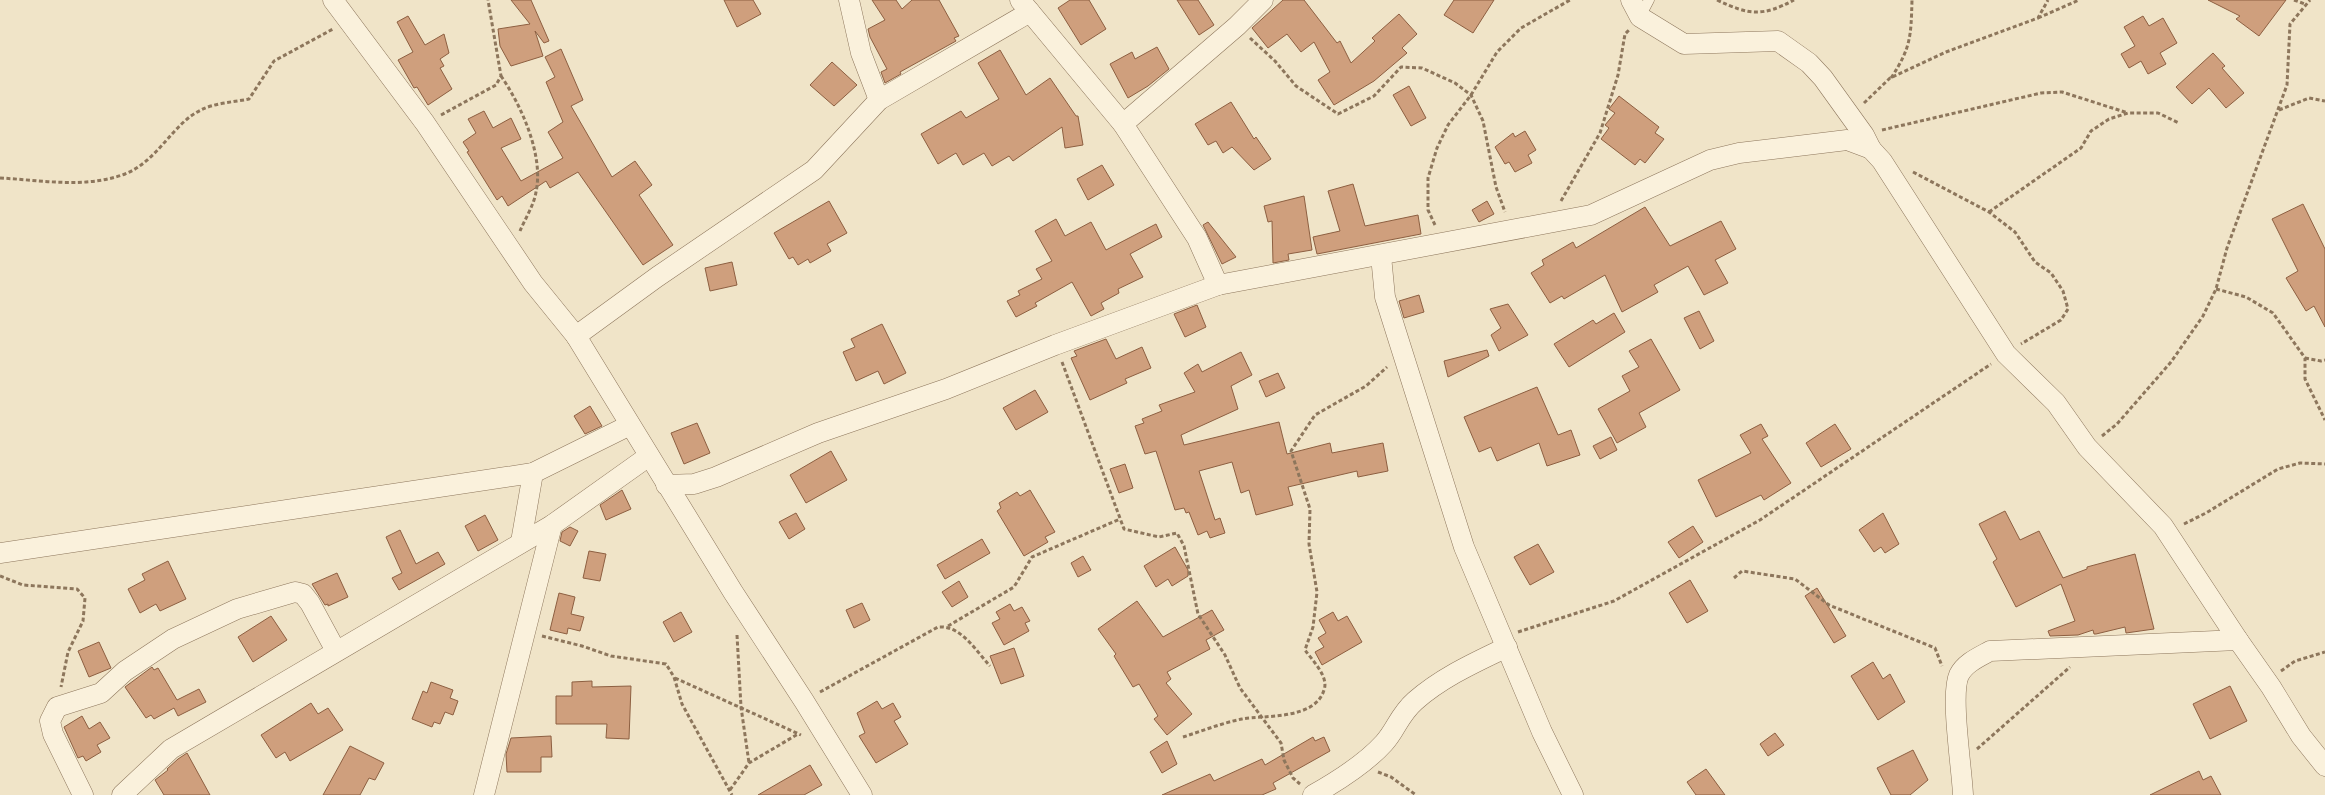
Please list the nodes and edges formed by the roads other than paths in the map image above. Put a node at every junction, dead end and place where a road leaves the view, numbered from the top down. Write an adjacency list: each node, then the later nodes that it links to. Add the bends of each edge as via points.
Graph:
1 (333, 0): 11 (street, via 425,123 532,283)
2 (849, 0): 6 (street, via 861,53)
3 (1263, 0): 7 (street)
4 (1025, 6): 6 (street); 7 (street)
5 (1640, 6): 8 (street, via 1684,44 1778,41 1809,63 1823,78)
6 (879, 100): 11 (street, via 814,170)
7 (1124, 124): 10 (street, via 1197,238)
8 (1872, 148): 9 (street, via 1847,140 1739,153 1710,160 1591,215); 19 (street, via 2006,354 2056,403 2088,447 2163,526)
9 (1381, 256): 10 (street); 20 (street, via 1385,297 1464,547)
10 (1218, 285): 15 (street, via 946,389 818,433 716,477 694,484)
11 (576, 336): 12 (street)
12 (630, 424): 13 (street); 14 (street)
13 (649, 456): 15 (street); 16 (street)
14 (533, 473): 17 (street); 18 (street)
15 (666, 485): 27 (street)
16 (552, 525): 17 (street); 26 (street)
17 (521, 542): 21 (street)
18 (0, 553)
19 (2238, 640): 22 (street, via 2272,687 2301,736); 29 (street, via 1990,651 1972,660 1960,674 1955,694)
20 (1505, 642): 23 (street, via 1416,700 1401,714 1385,743 1332,784); 28 (street, via 1542,732)
21 (336, 651): 24 (street, via 310,603 303,594 295,592 237,609 172,639 125,671 101,693 57,707 50,721 53,734); 25 (street, via 171,749)
22 (2325, 766)
23 (1309, 792)
24 (83, 795)
25 (122, 795)
26 (484, 795)
27 (862, 795)
28 (1573, 795)
29 (1963, 795)

